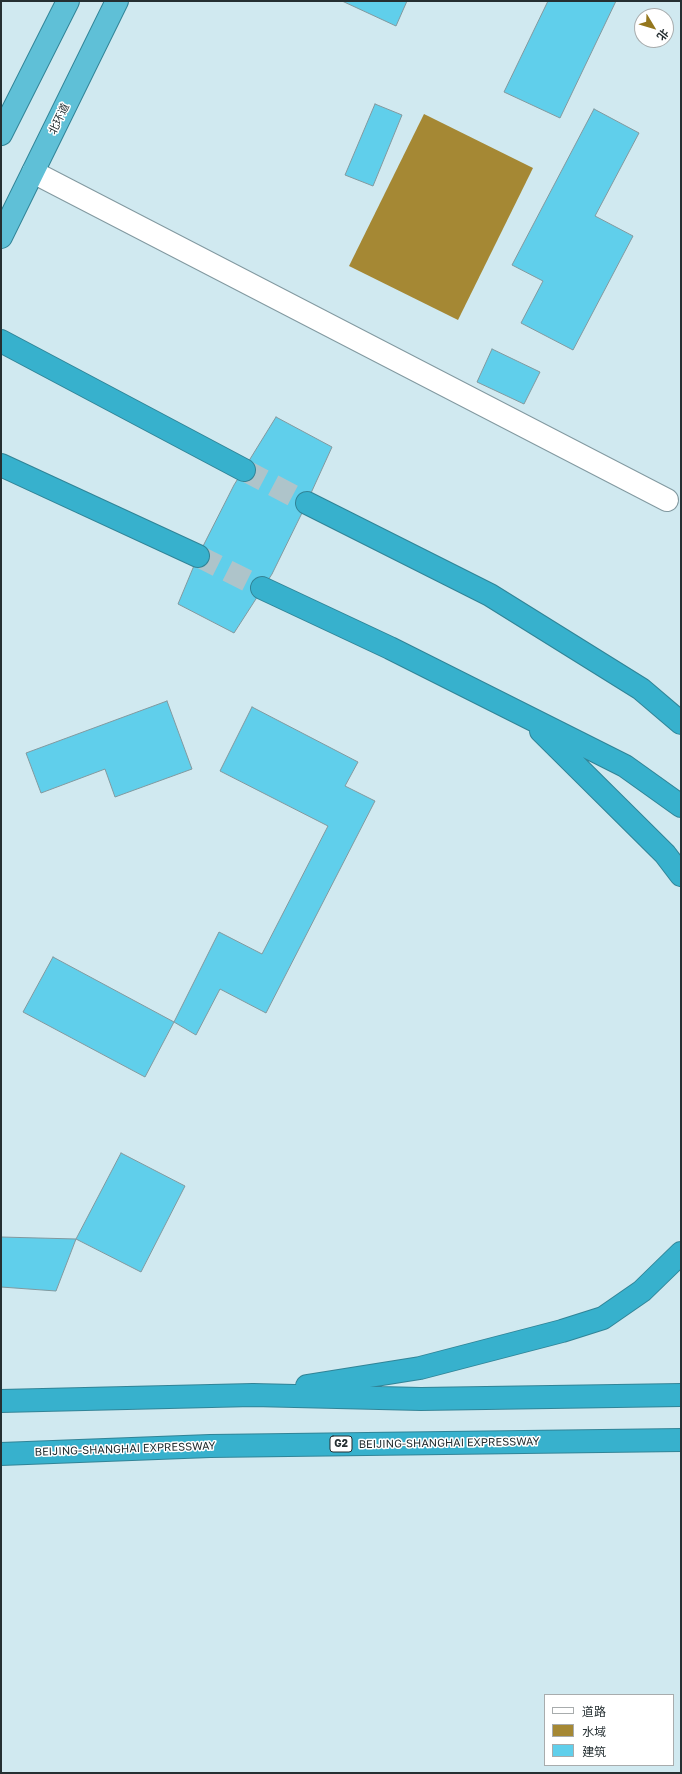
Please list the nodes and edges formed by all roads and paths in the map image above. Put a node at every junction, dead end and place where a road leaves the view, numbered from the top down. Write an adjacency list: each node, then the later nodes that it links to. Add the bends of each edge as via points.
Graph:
1 (68, 1): 3 (highway)
2 (117, 1): 4 (highway, 北环道)
3 (1, 134)
4 (33, 172): 5 (highway, 北环道); 9 (street)
5 (1, 236)
6 (1, 341): 8 (highway)
7 (1, 465): 11 (highway)
8 (244, 470)
9 (667, 500)
10 (307, 503): 14 (highway, via 490,595 641,689)
11 (198, 556)
12 (262, 588): 13 (highway)
13 (528, 717): 15 (highway, via 625,766); 16 (highway, via 665,854)
14 (681, 723)
15 (681, 806)
16 (681, 875)
17 (681, 1252): 18 (highway, via 642,1291 603,1318 420,1368)
18 (253, 1395): 19 (highway, via 421,1399); 20 (highway)
19 (681, 1395)
20 (1, 1401)
21 (681, 1440): 22 (highway, BEIJING-SHANGHAI EXPRESSWAY / G2, via 210,1446)
22 (1, 1454)

